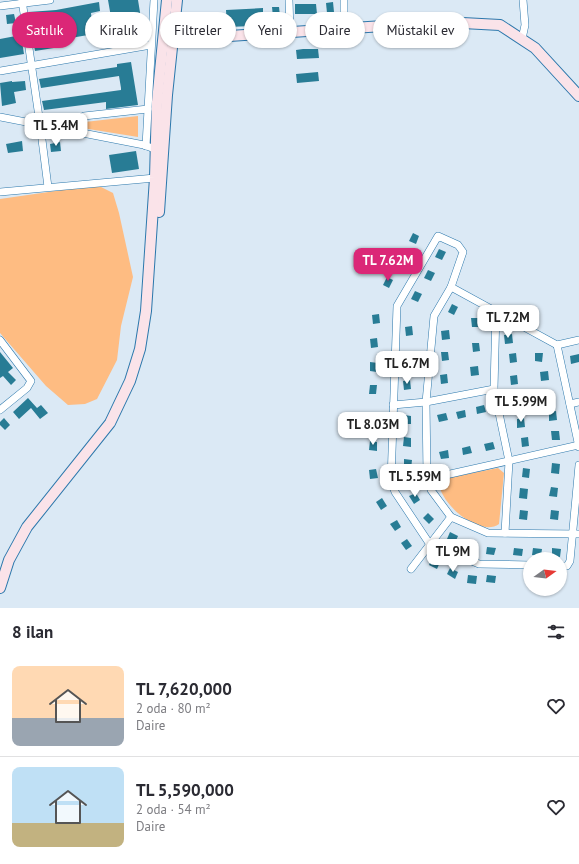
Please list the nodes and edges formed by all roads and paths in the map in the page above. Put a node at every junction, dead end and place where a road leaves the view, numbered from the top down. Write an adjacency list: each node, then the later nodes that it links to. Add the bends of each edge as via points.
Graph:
1 (50, 0): 8 (street)
2 (154, 0): 15 (street)
3 (167, 0): 10 (main road)
4 (177, 0): 11 (main road)
5 (289, 0): 12 (street)
6 (344, 0): 13 (street)
7 (523, 0): 16 (street, via 525,26)
8 (22, 2): 9 (street); 21 (street)
9 (0, 6)
10 (166, 12)
11 (176, 12)
12 (289, 12)
13 (344, 12)
14 (365, 28): 16 (main road, via 444,22 500,25)
15 (152, 30)
16 (522, 39): 23 (main road, via 535,48)
17 (135, 48): 21 (street)
18 (151, 48): 24 (street)
19 (161, 48): 28 (main road)
20 (172, 48): 28 (main road)
21 (31, 67): 22 (street); 26 (street)
22 (0, 71)
23 (579, 96)
24 (148, 109): 27 (street, via 84,116); 28 (street)
25 (0, 117): 26 (street)
26 (40, 124): 27 (street); 30 (street)
27 (61, 128): 28 (street)
28 (155, 149): 29 (main road); 54 (main road, via 148,326 144,352 135,379 109,433 32,528)
29 (155, 178): 30 (street); 54 (main road, via 146,311 140,349 130,381 110,423 28,527 12,553)
30 (48, 186): 31 (street)
31 (0, 192)
32 (451, 287): 33 (street); 38 (street, via 434,316); 41 (street, via 463,252 458,245 438,236 397,306)
33 (496, 311): 36 (street); 37 (street)
34 (0, 340): 42 (street, via 31,381 27,388)
35 (579, 340): 36 (street)
36 (557, 345): 40 (street)
37 (494, 389): 38 (street); 44 (street)
38 (426, 402): 41 (street); 46 (street)
39 (579, 402): 40 (street)
40 (570, 404): 43 (street)
41 (392, 405): 50 (street, via 391,481 395,492)
42 (0, 410)
43 (579, 446): 44 (street)
44 (509, 461): 46 (street); 48 (street)
45 (579, 465): 49 (street)
46 (428, 479): 47 (street, via 431,490)
47 (452, 517): 48 (street, via 488,533); 50 (street)
48 (505, 534): 49 (street)
49 (576, 534): 52 (street)
50 (429, 544): 51 (street, via 479,564); 53 (street)
51 (523, 565)
52 (567, 566)
53 (411, 569)
54 (3, 576): 55 (main road)
55 (0, 588)

